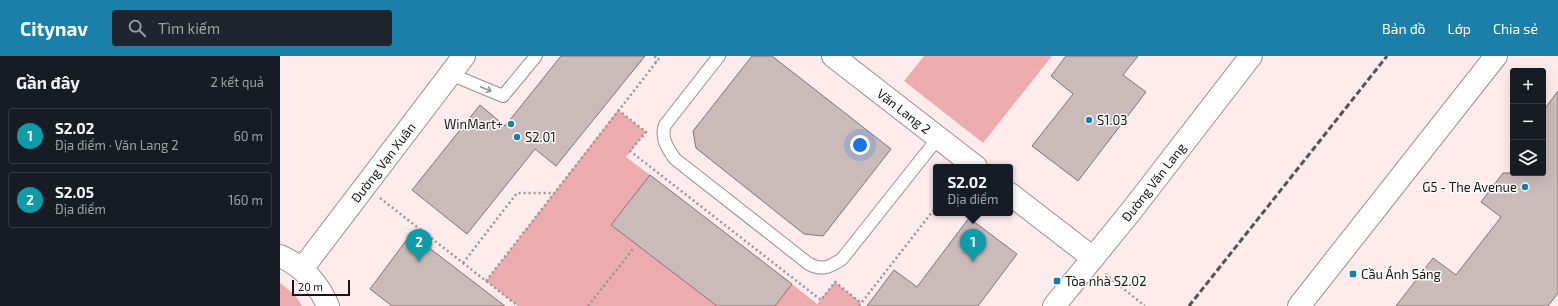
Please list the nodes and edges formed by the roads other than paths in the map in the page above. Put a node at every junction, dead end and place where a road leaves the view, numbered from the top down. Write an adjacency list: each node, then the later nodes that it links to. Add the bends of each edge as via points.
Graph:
1 (464, 56): 7 (street, Đường Vạn Xuân)
2 (536, 56): 7 (lane, one-way to 2, via 503,96)
3 (719, 56): 8 (lane, via 665,125 662,131 667,148 675,159 817,268 826,268 842,259)
4 (832, 56): 8 (street, Văn Lang 2)
5 (1251, 56): 12 (street, Đường Văn Lang)
6 (1496, 56): 16 (street)
7 (450, 74): 13 (street, Đường Vạn Xuân)
8 (938, 138): 9 (street, Văn Lang 2)
9 (972, 164)
10 (1013, 196): 12 (street)
11 (280, 256): 13 (street)
12 (1099, 266): 15 (street, Đường Văn Lang)
13 (302, 269): 14 (street, via 314,280)
14 (328, 306)
15 (1054, 306)
16 (1299, 306)

